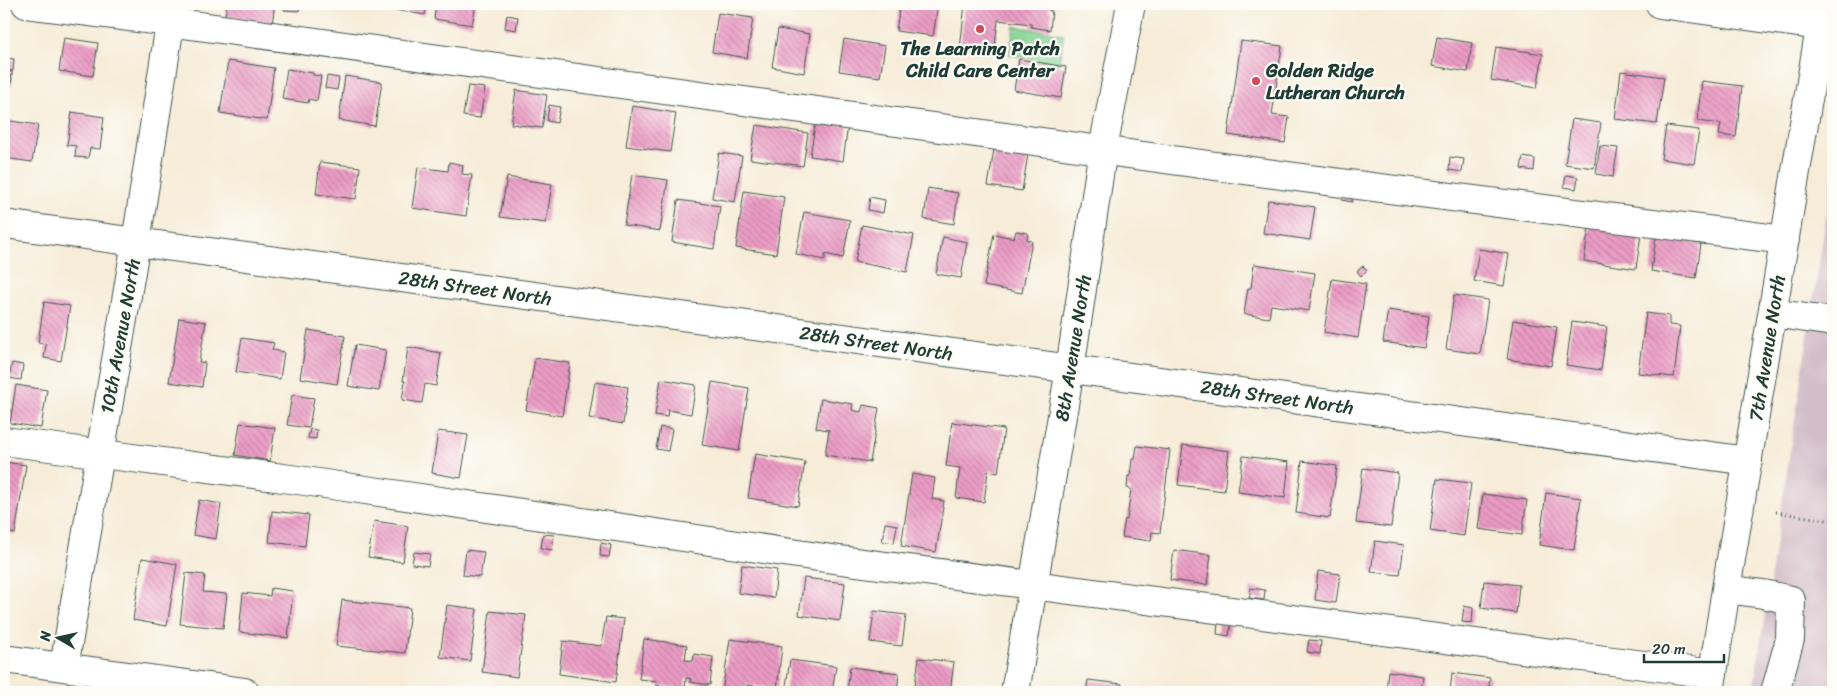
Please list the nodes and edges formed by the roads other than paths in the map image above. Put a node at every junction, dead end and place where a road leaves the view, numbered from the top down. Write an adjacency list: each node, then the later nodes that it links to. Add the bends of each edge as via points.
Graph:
1 (26, 4): 5 (street)
2 (1131, 4): 6 (street, 8th Avenue North)
3 (1660, 4): 4 (street)
4 (1825, 11): 8 (street, 7th Avenue North)
5 (171, 13): 6 (street); 9 (street, 10th Avenue North)
6 (1102, 149): 8 (street); 12 (street, 8th Avenue North)
7 (4, 224): 9 (street, 28th Street North)
8 (1785, 240): 10 (street, 7th Avenue North)
9 (136, 242): 12 (street, 28th Street North); 14 (street, 10th Avenue North)
10 (1773, 313): 11 (street); 15 (street, 7th Avenue North)
11 (1833, 322)
12 (1070, 369): 15 (street, 28th Street North); 16 (street, 8th Avenue North)
13 (4, 441): 14 (street)
14 (100, 454): 16 (street); 19 (street, 10th Avenue North)
15 (1748, 461): 17 (street, 7th Avenue North)
16 (1034, 585): 20 (street); 23 (street, 8th Avenue North)
17 (1726, 589): 20 (street, 7th Avenue North); 24 (street, via 1791,600 1790,639)
18 (4, 660): 19 (street)
19 (64, 668): 21 (street)
20 (1711, 683)
21 (152, 686): 22 (street)
22 (245, 692)
23 (1015, 692)
24 (1775, 692)

